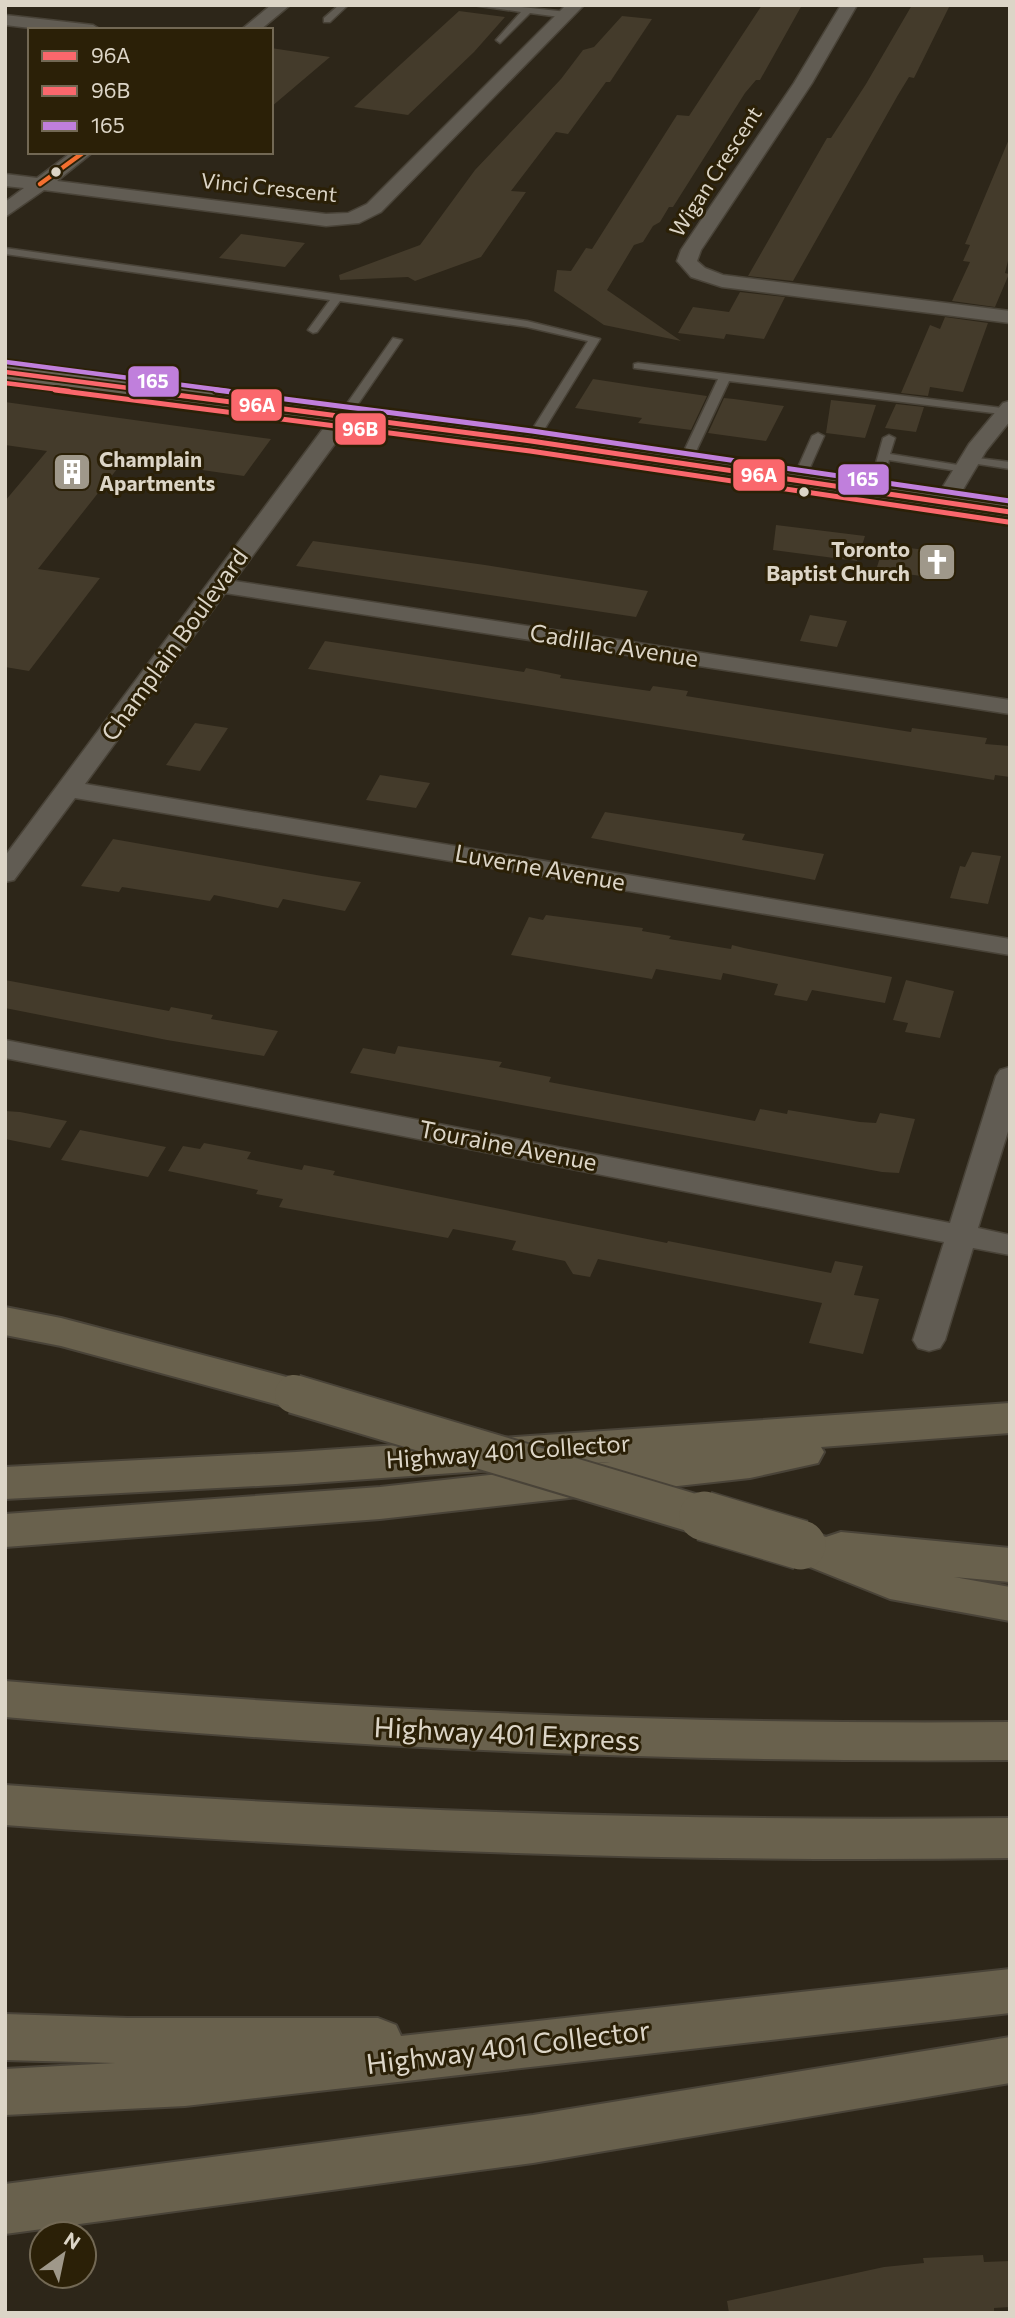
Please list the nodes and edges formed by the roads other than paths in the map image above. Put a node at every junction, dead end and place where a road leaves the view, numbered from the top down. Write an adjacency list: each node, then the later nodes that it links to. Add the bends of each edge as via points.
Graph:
1 (282, 5): 10 (street)
2 (344, 5): 8 (lane)
3 (477, 5): 6 (lane)
4 (849, 5): 18 (street, Wigan Crescent, via 803,83 691,250 687,261 691,269 722,281)
5 (573, 8): 6 (lane); 14 (street, Vinci Crescent, via 374,208 352,219 326,220)
6 (527, 11): 11 (lane)
7 (5, 20): 9 (street)
8 (327, 20)
9 (75, 28)
10 (252, 28)
11 (500, 40)
12 (81, 154): 14 (street)
13 (5, 180): 14 (street, Vinci Crescent)
14 (40, 184): 15 (street)
15 (5, 211)
16 (5, 251): 17 (lane)
17 (337, 299): 19 (lane); 28 (lane, via 527,324 595,339)
18 (1010, 317)
19 (313, 330)
20 (397, 340): 25 (lane)
21 (638, 366): 23 (lane)
22 (5, 372): 25 (main road)
23 (725, 377): 24 (lane); 30 (lane)
24 (1009, 410): 31 (street)
25 (345, 415): 28 (main road); 37 (street, Champlain Boulevard)
26 (818, 436): 33 (lane)
27 (889, 438): 29 (lane)
28 (531, 441): 30 (main road)
29 (884, 456): 31 (lane); 34 (lane)
30 (684, 464): 33 (main road)
31 (967, 465): 32 (lane); 35 (street)
32 (1010, 466)
33 (798, 481): 34 (main road)
34 (874, 492): 35 (main road)
35 (944, 503): 36 (main road)
36 (1010, 512)
37 (218, 585): 38 (street, Cadillac Avenue); 39 (street, Champlain Boulevard)
38 (1010, 707)
39 (69, 789): 40 (street, Champlain Boulevard); 41 (street, Luverne Avenue)
40 (5, 874)
41 (1010, 947)
42 (5, 1048): 44 (street, Touraine Avenue)
43 (1010, 1076): 44 (street)
44 (962, 1233): 45 (street, Touraine Avenue); 47 (street)
45 (1010, 1245)
46 (5, 1321): 51 (highway, bridge, via 294,1394)
47 (929, 1340)
48 (1002, 1418): 49 (highway, Highway 401 Collector, via 296,1468); 50 (highway, via 750,1462 380,1503)
49 (5, 1483)
50 (5, 1531)
51 (801, 1545): 52 (highway); 53 (highway, via 890,1582)
52 (1010, 1564)
53 (1010, 1604)
54 (5, 1699): 55 (highway, Highway 401 Express, via 434,1732 654,1741)
55 (1010, 1741)
56 (5, 1805): 57 (highway)
57 (174, 1819): 58 (highway); 59 (highway, via 522,1836 853,1841)
58 (5, 1822)
59 (1010, 1838)
60 (1010, 1992): 62 (highway, Highway 401 Collector)
61 (5, 2037): 62 (highway)
62 (550, 2041): 64 (highway, Highway 401 Collector, via 185,2083)
63 (1010, 2060): 65 (highway, via 533,2139)
64 (5, 2092)
65 (5, 2209)

